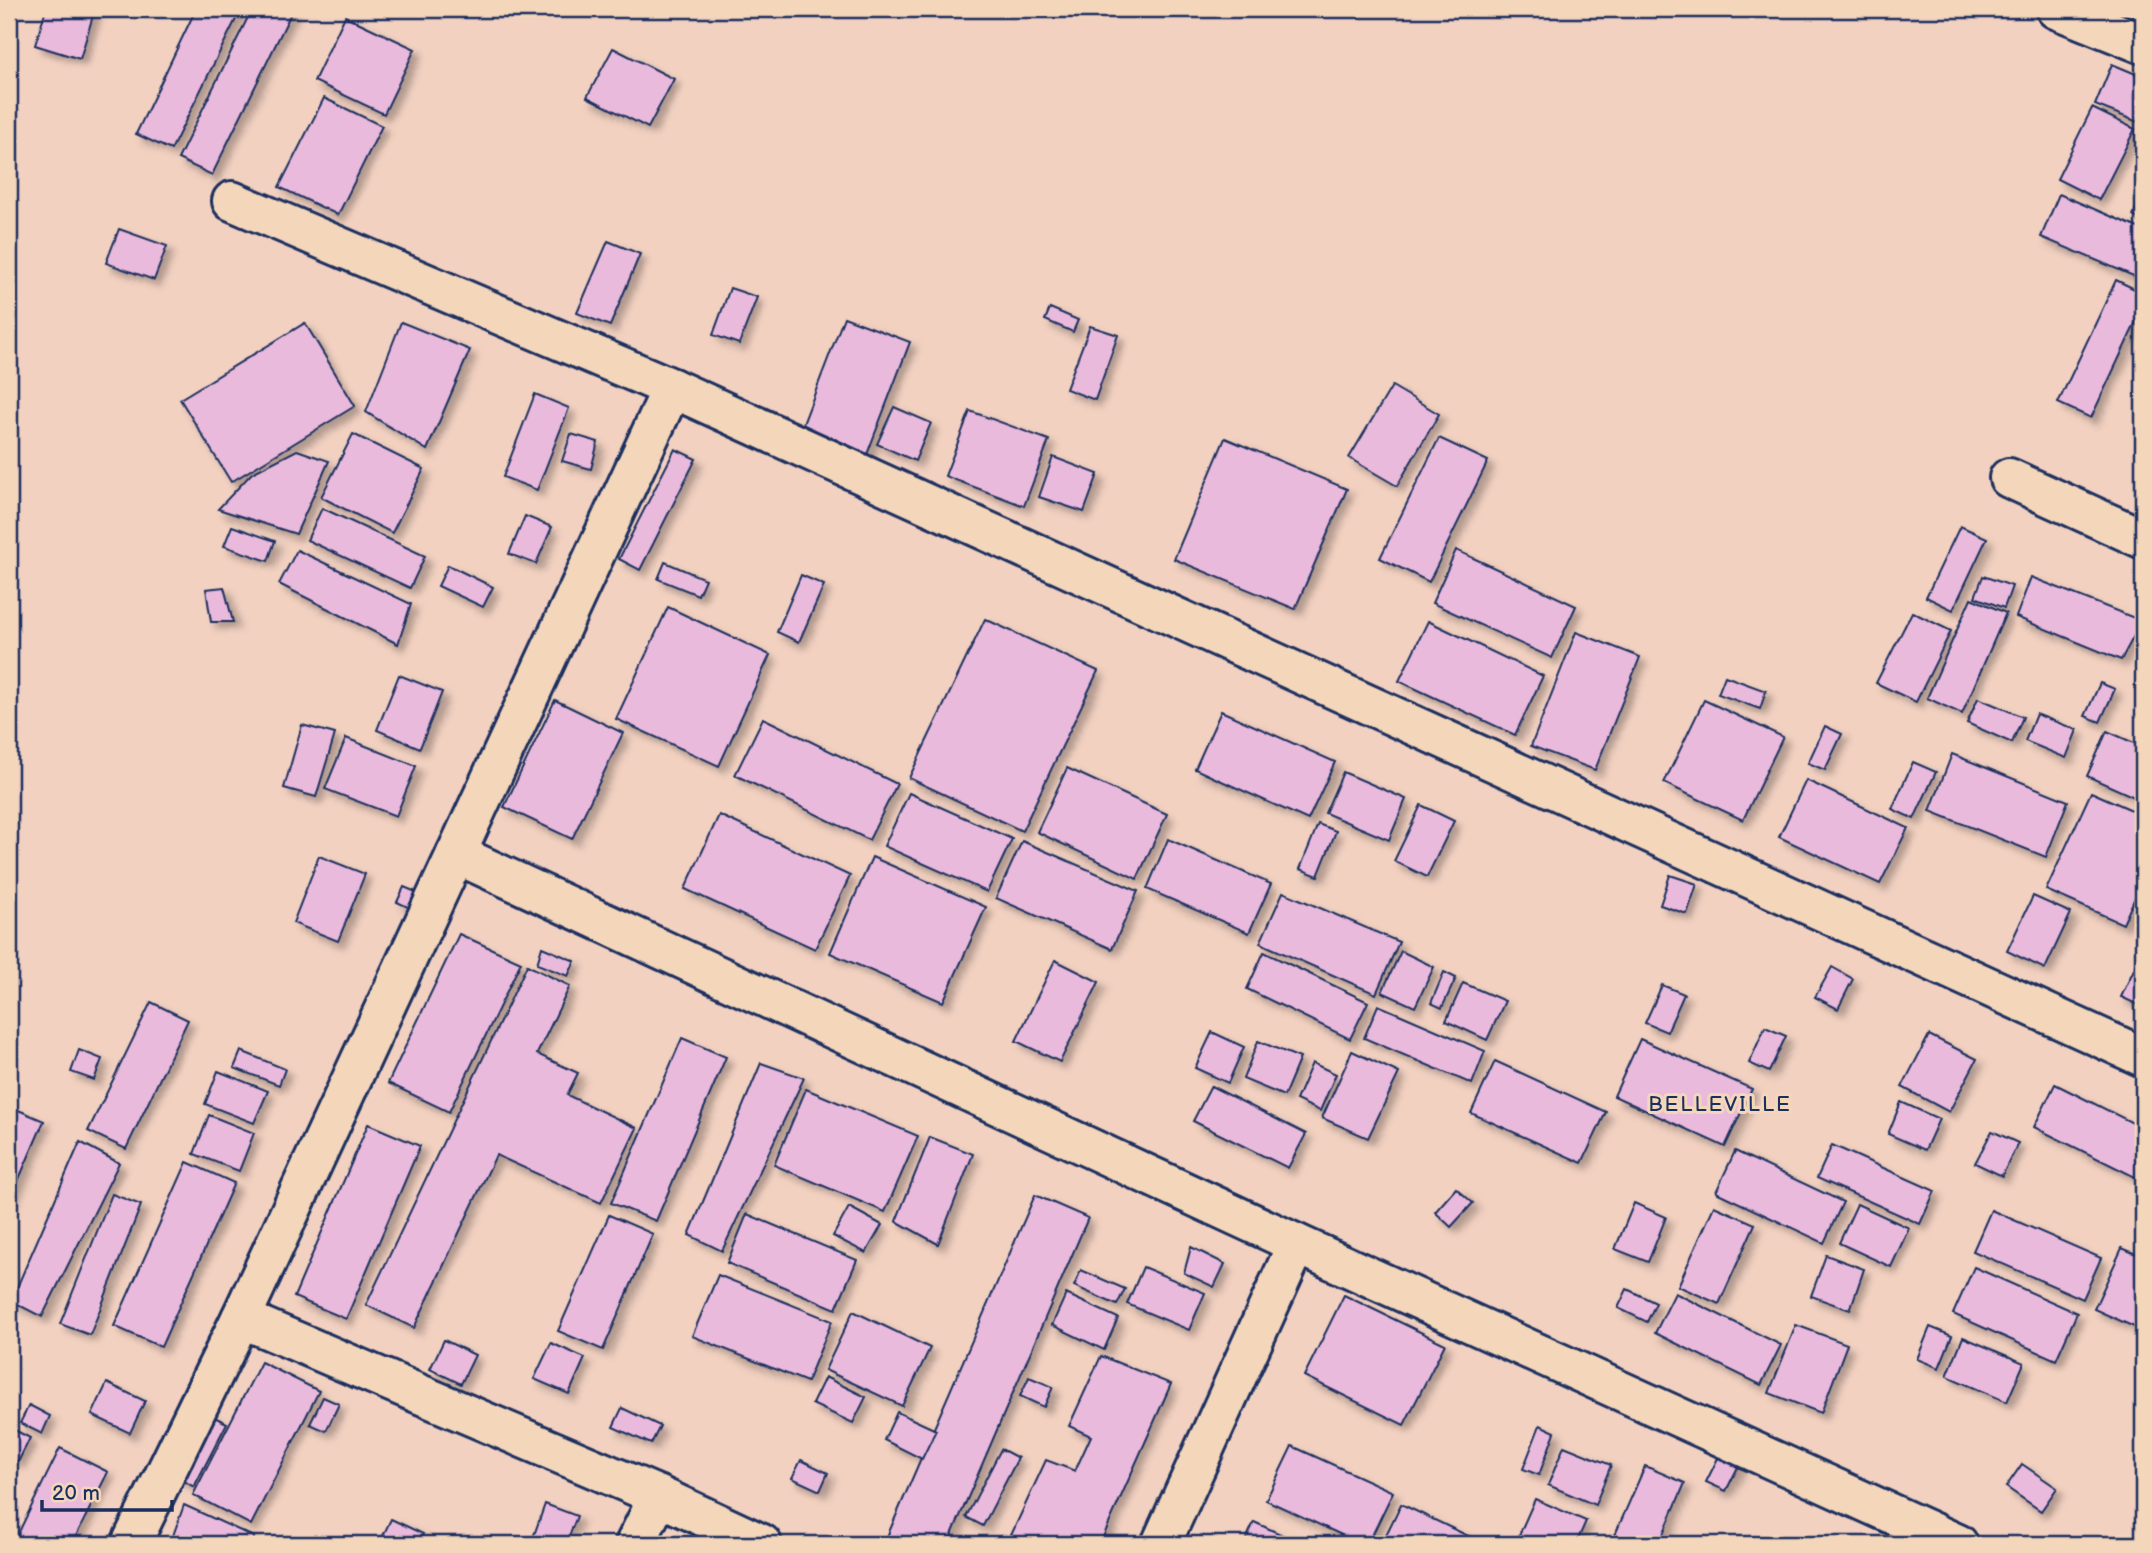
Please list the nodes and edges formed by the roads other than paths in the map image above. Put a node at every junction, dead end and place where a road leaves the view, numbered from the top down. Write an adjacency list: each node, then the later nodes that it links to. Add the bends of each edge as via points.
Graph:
1 (2056, 9): 2 (street)
2 (2143, 44)
3 (232, 201): 4 (street)
4 (672, 388): 7 (street); 8 (street)
5 (2009, 478): 6 (street)
6 (2143, 539)
7 (456, 853): 9 (street); 10 (street)
8 (2143, 1057)
9 (1297, 1244): 15 (street); 16 (street)
10 (242, 1318): 11 (street); 12 (street)
11 (659, 1496): 13 (street); 14 (street)
12 (131, 1544)
13 (635, 1544)
14 (762, 1544)
15 (1161, 1544)
16 (1958, 1544)

